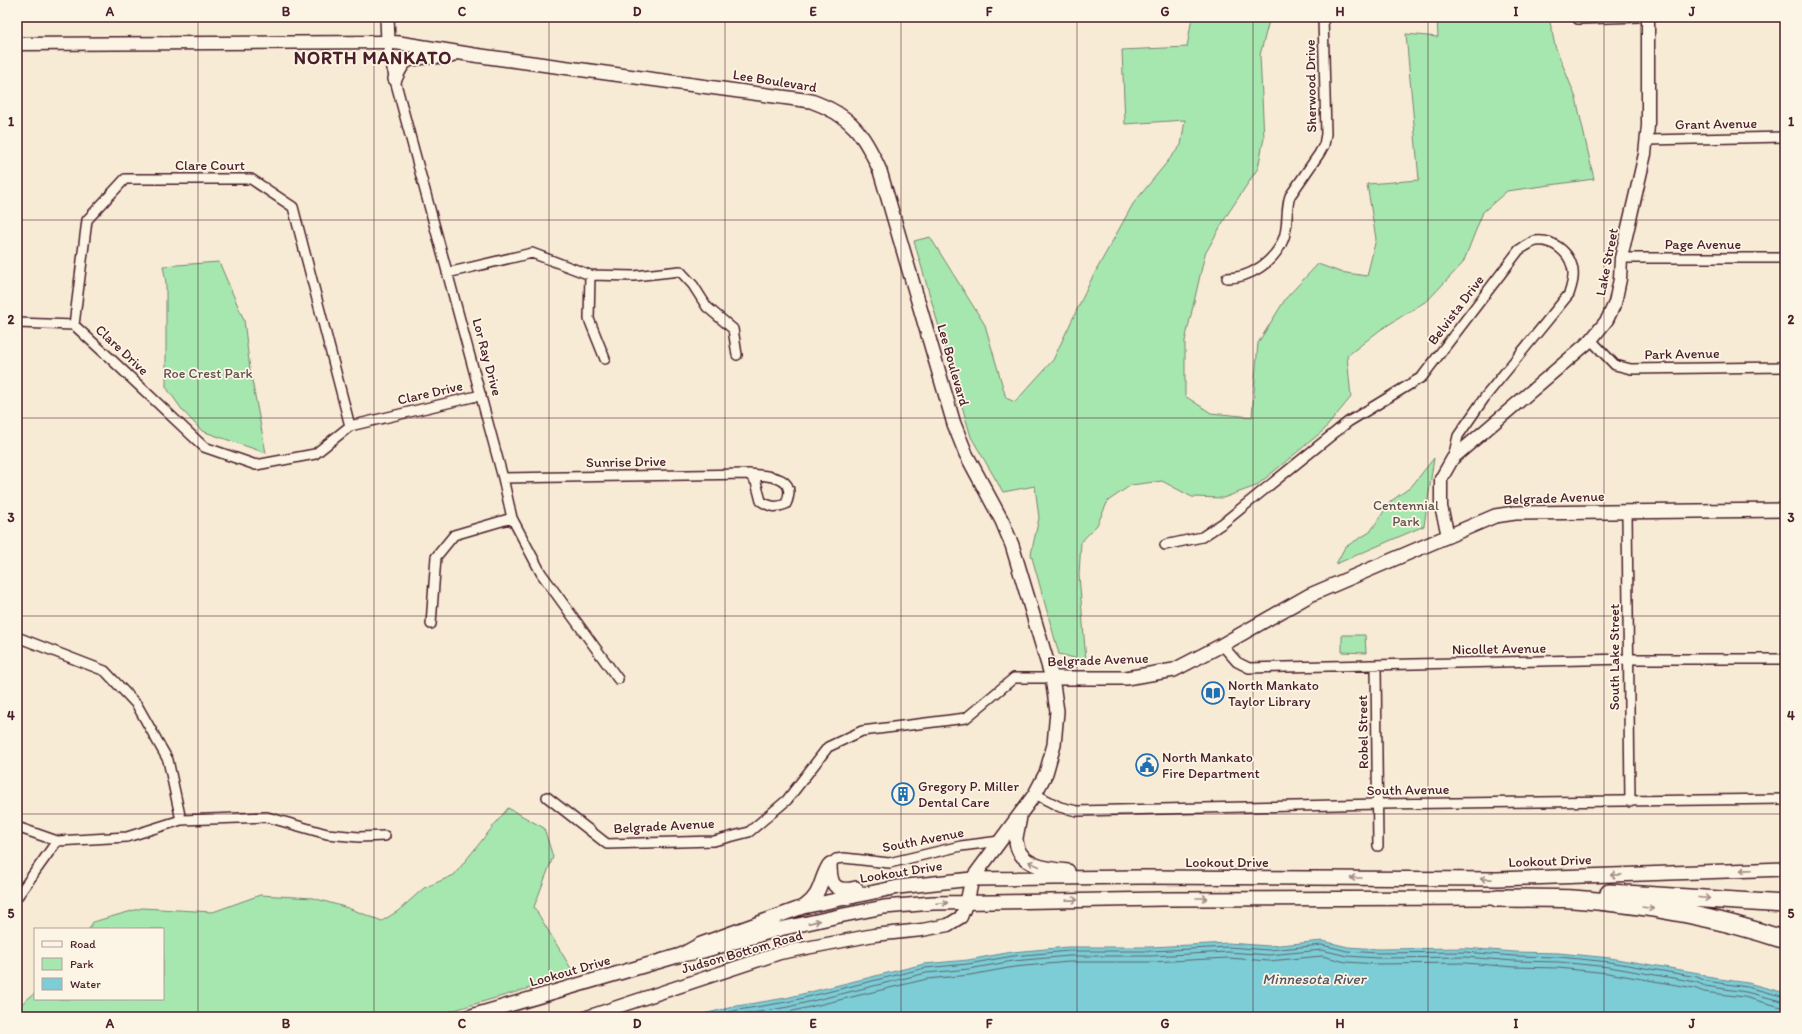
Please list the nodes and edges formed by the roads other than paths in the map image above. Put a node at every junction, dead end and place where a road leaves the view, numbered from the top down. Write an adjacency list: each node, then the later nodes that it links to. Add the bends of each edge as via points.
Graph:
1 (388, 17): 6 (main road, Lor Ray Drive)
2 (1323, 17): 16 (street, Sherwood Drive, via 1326,134 1324,145 1290,196 1284,239 1278,249 1252,272 1238,278)
3 (1638, 17): 5 (street)
4 (1648, 17): 11 (street, Lake Street)
5 (1578, 19)
6 (388, 42): 7 (street, Lee Boulevard); 8 (main road, Lee Boulevard); 9 (street, Lor Ray Drive)
7 (17, 44)
8 (474, 55): 9 (main road, via 406,61); 39 (main road, Lee Boulevard, via 811,101 829,108 847,120 861,134 880,171 954,424 966,454 1012,545)
9 (395, 79): 14 (street, Lor Ray Drive)
10 (1785, 137): 11 (street, Grant Avenue)
11 (1647, 140): 12 (street, Lake Street)
12 (1621, 258): 13 (street, Page Avenue); 19 (street, Lake Street, via 1620,279 1614,303 1607,320)
13 (1785, 258)
14 (447, 273): 15 (street, via 532,254); 23 (street, Lor Ray Drive)
15 (590, 274): 20 (street, via 634,276 680,271 707,307 733,329); 21 (street, via 589,319)
16 (1227, 278)
17 (17, 323): 18 (street, Clare Drive)
18 (74, 325): 24 (street, Clare Drive, via 204,447 256,465 314,454); 24 (street, Clare Court, via 87,220 125,179 251,179 293,207)
19 (1591, 340): 22 (street, Park Avenue, via 1614,365 1631,369); 25 (street, Lake Street)
20 (737, 355)
21 (605, 359)
22 (1785, 367)
23 (481, 395): 24 (street, Clare Drive); 27 (street, Lor Ray Drive)
24 (350, 426)
25 (1453, 458): 31 (street, Lake Street, via 1441,479 1441,508); 32 (street, Belvista Drive, via 1458,436 1485,397 1569,294 1573,282 1572,266 1563,250 1551,242 1536,241 1519,250 1422,377 1348,422 1223,523 1202,536)
26 (749, 474): 26 (street, Sunrise Drive, via 784,481 789,487 786,504 768,506 761,501 756,482); 27 (street, Sunrise Drive)
27 (503, 478): 30 (street, Lor Ray Drive)
28 (1785, 510): 29 (main road, Belgrade Avenue)
29 (1627, 512): 31 (main road, Belgrade Avenue, via 1515,513 1495,516); 36 (street, South Lake Street)
30 (512, 518): 33 (street, via 454,535 436,557); 40 (street, Lor Ray Drive, via 541,573)
31 (1448, 535): 35 (main road, Belgrade Avenue, via 1310,595)
32 (1165, 545)
33 (431, 624)
34 (17, 637): 47 (street, via 104,670 137,705 168,760)
35 (1222, 646): 38 (street, Nicollet Avenue, via 1237,662 1249,668); 39 (main road, Belgrade Avenue, via 1174,670 1149,675 1126,678)
36 (1628, 659): 37 (street, Nicollet Avenue); 38 (street, Nicollet Avenue); 44 (street, South Lake Street)
37 (1785, 659)
38 (1376, 666): 45 (street, Robel Street)
39 (1052, 678): 41 (main road, Lee Boulevard, via 1057,711 1054,745 1046,773); 42 (street, Belgrade Avenue, via 1014,678 966,718 862,731 828,747 787,800 749,832 714,841 607,844)
40 (618, 679)
41 (1035, 794): 45 (street, South Avenue, via 1060,807 1077,811); 46 (main road, Lee Boulevard)
42 (547, 797)
43 (1785, 799): 44 (street, South Avenue)
44 (1630, 802): 45 (street, South Avenue)
45 (1378, 804): 52 (street, Robel Street)
46 (1020, 815): 50 (main road, Lee Boulevard); 55 (main road, one-way to 46, via 1034,865 1024,859 1018,850 1016,839)
47 (181, 820): 49 (street, via 267,817 327,834 359,838); 51 (street, via 127,836)
48 (17, 827): 51 (street)
49 (385, 836)
50 (1000, 840): 53 (street, South Avenue, via 961,846 889,863 844,858 836,859); 56 (main road, Lee Boulevard)
51 (57, 841): 58 (street)
52 (1378, 846)
53 (830, 864): 57 (main road, via 830,877 840,890 896,881); 62 (main road, via 824,872 818,892)
54 (1785, 869): 55 (main road, Lookout Drive, one-way to 55, via 1498,879)
55 (1141, 877): 56 (main road, Lookout Drive)
56 (972, 879): 57 (main road, Lookout Drive); 60 (main road, Lee Boulevard)
57 (932, 882): 62 (main road, Lookout Drive)
58 (17, 897)
59 (1497, 898): 60 (main road, Lookout Drive, one-way to 59, via 1162,898); 61 (highway, one-way to 61, via 1570,891); 63 (highway, one-way to 63, via 1573,899 1648,908 1722,921)
60 (967, 902): 64 (main road, Lookout Drive, one-way to 60, via 839,916 884,908); 66 (street, Judson Bottom Road, via 960,916 948,925 874,935 780,954)
61 (1785, 904)
62 (804, 907): 64 (main road, Lookout Drive, via 701,944)
63 (1785, 940)
64 (681, 955): 65 (main road, Lookout Drive)
65 (468, 1017)
66 (587, 1017)

